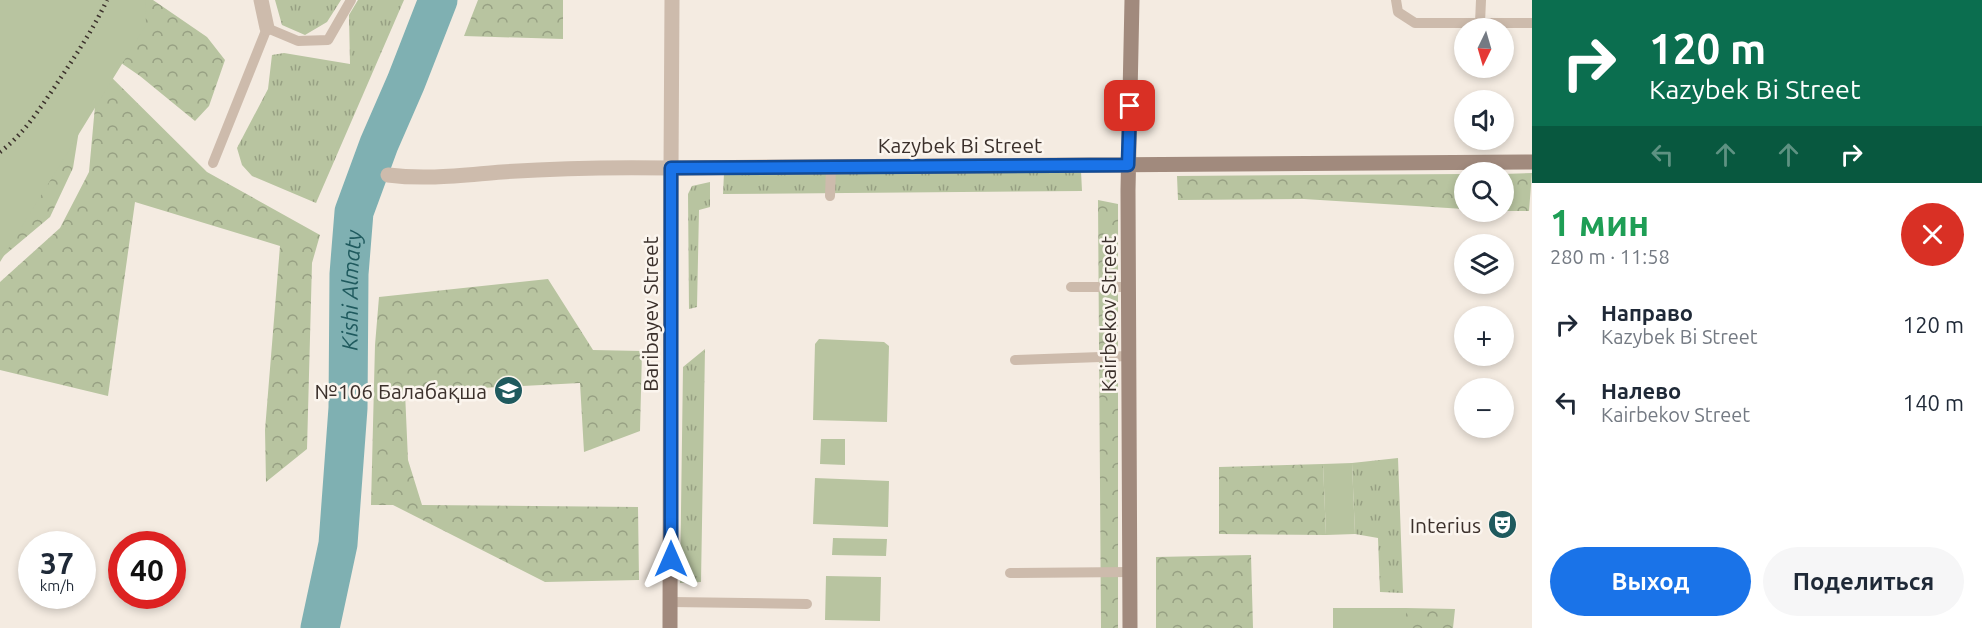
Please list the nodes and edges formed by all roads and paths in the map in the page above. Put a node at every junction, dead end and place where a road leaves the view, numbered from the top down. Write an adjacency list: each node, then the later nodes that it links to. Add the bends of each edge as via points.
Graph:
1 (261, 0): 11 (street)
2 (351, 0): 11 (lane, via 328,40 298,41)
3 (672, 0): 16 (street, Baribayev Street)
4 (1132, 0): 14 (street, Kairbekov Street)
5 (1396, 0): 8 (lane, via 1398,12 1415,22)
6 (1481, 0): 7 (lane)
7 (1480, 18)
8 (1454, 23)
9 (1514, 23): 10 (lane)
10 (1532, 23)
11 (267, 28): 13 (lane)
12 (1532, 162): 14 (street, Kazybek Bi Street)
13 (213, 163)
14 (1128, 165): 15 (street, Kazybek Bi Street); 20 (street, Kairbekov Street)
15 (831, 167): 16 (street, Kazybek Bi Street); 18 (lane)
16 (671, 168): 17 (street, Kazybek Bi Street, via 599,167 454,177); 25 (street, Baribayev Street)
17 (388, 175)
18 (830, 196)
19 (1071, 287): 20 (lane)
20 (1128, 287): 21 (street, Kairbekov Street)
21 (1129, 356): 22 (lane); 23 (street, Kairbekov Street)
22 (1015, 360)
23 (1130, 572): 24 (lane); 28 (street, Kairbekov Street)
24 (1010, 573)
25 (670, 602): 26 (lane); 27 (street, Baribayev Street)
26 (807, 604)
27 (670, 628)
28 (1130, 628)

